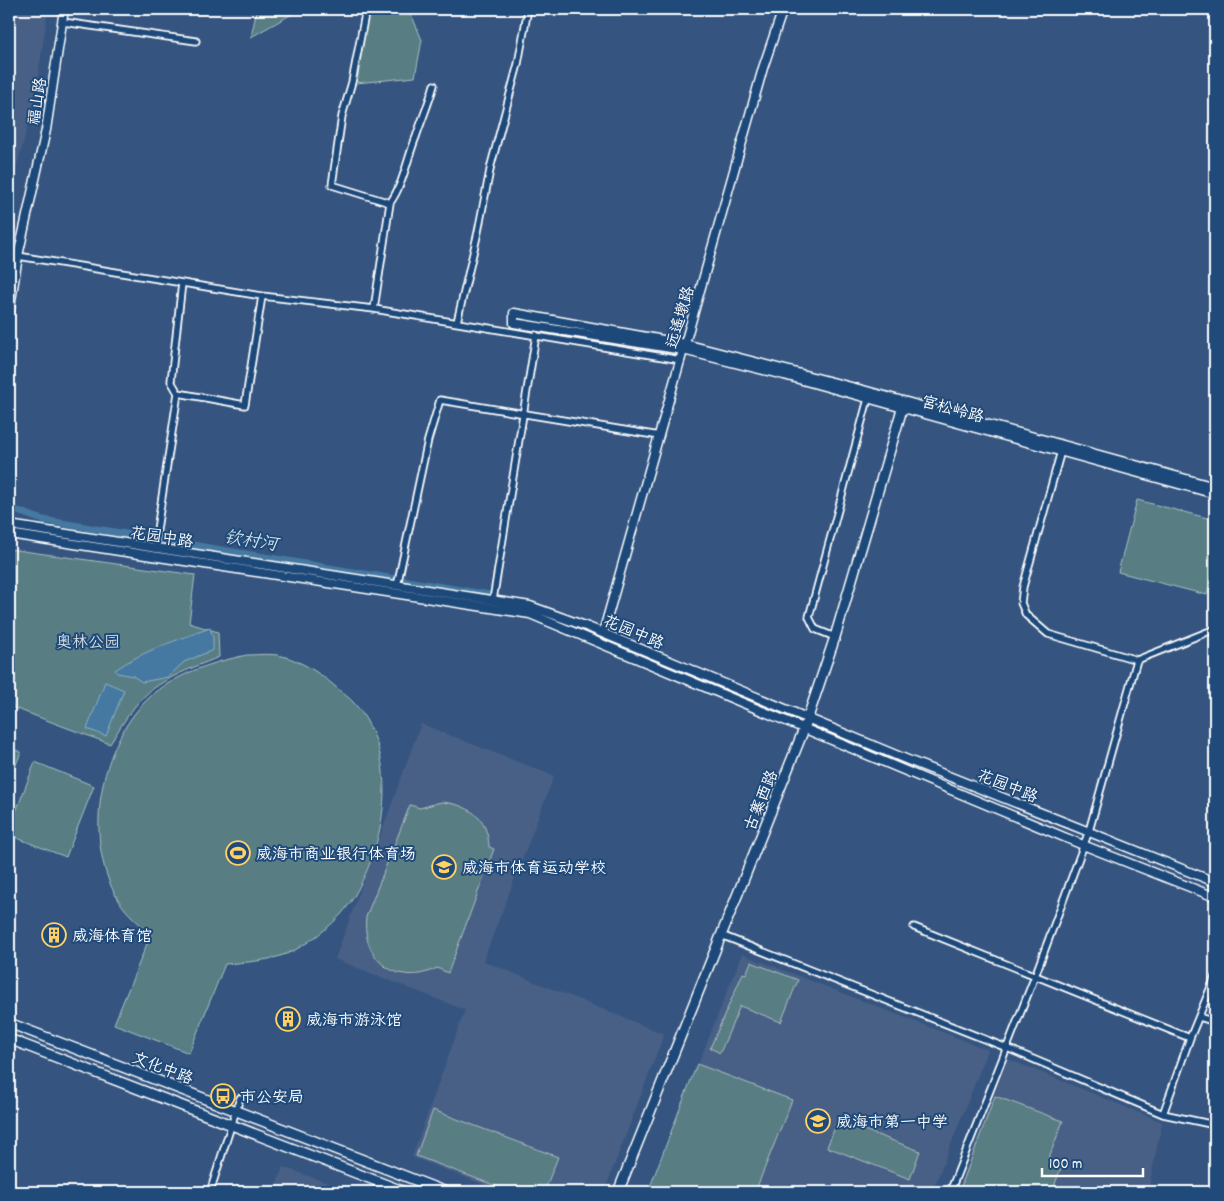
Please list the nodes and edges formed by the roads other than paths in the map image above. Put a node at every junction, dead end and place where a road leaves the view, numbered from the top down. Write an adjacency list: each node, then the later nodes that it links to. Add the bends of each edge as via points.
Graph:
1 (64, 9): 5 (main road, 福山路)
2 (366, 9): 8 (street, via 342,116 332,185)
3 (528, 9): 14 (street)
4 (782, 9): 16 (main road, 远遥墩路)
5 (62, 22): 6 (street); 9 (main road, 福山路, via 46,130)
6 (196, 41)
7 (434, 85): 8 (street, via 398,192)
8 (390, 203): 12 (street)
9 (18, 256): 10 (street); 13 (main road, 福山路)
10 (182, 283): 11 (street); 18 (street, via 171,381)
11 (262, 296): 12 (street); 18 (street, via 244,405)
12 (374, 309): 14 (street)
13 (9, 314)
14 (457, 322): 15 (street)
15 (536, 336): 17 (street); 21 (street)
16 (684, 347): 16 (main road, via 514,313 514,323); 17 (main road, 远遥墩路); 19 (main road, 宫松岭路); 24 (main road, via 864,390)
17 (681, 360): 22 (main road, 远遥墩路)
18 (178, 393): 28 (street)
19 (868, 399): 20 (main road, 宫松岭路); 33 (street, via 809,617 815,629)
20 (902, 408): 23 (main road, 宫松岭路); 33 (main road, 古寨西路)
21 (524, 415): 22 (street); 29 (street, via 440,400 428,440); 30 (street)
22 (660, 436): 32 (main road, 远遥墩路)
23 (1061, 451): 25 (main road, 宫松岭路); 34 (street, via 1021,603 1026,614 1048,634)
24 (1215, 487)
25 (1215, 494)
26 (9, 525): 28 (main road, 花园中路)
27 (9, 534): 36 (main road, via 530,614)
28 (154, 546): 29 (main road, 花园中路)
29 (398, 585): 30 (main road, 花园中路)
30 (493, 600): 32 (main road, 花园中路, via 530,606)
31 (1215, 629): 34 (street)
32 (602, 633): 35 (main road, 花园中路)
33 (835, 636): 35 (main road, 古寨西路)
34 (1137, 660): 37 (street)
35 (808, 718): 36 (main road, 古寨西路); 37 (main road, 花园中路)
36 (804, 729): 38 (main road); 42 (main road, 古寨西路)
37 (1089, 831): 38 (street); 39 (main road, 花园中路)
38 (1083, 845): 40 (main road); 43 (street)
39 (1215, 882)
40 (1215, 897)
41 (914, 927): 43 (street)
42 (721, 935): 50 (street); 59 (main road, 古寨西路)
43 (1035, 976): 48 (street); 50 (street)
44 (1215, 977): 45 (street)
45 (1199, 1017): 46 (street); 48 (street)
46 (1215, 1022)
47 (9, 1024): 52 (main road, 文化中路)
48 (1190, 1038): 53 (street)
49 (9, 1039): 55 (main road, 文化中路)
50 (1007, 1048): 53 (street); 60 (street)
51 (240, 1098): 52 (street)
52 (235, 1111): 55 (street); 58 (main road, 文化中路)
53 (1163, 1114): 54 (street)
54 (1215, 1125)
55 (230, 1126): 56 (street); 57 (main road, 文化中路)
56 (210, 1192)
57 (405, 1192)
58 (446, 1192)
59 (618, 1192)
60 (950, 1192)

